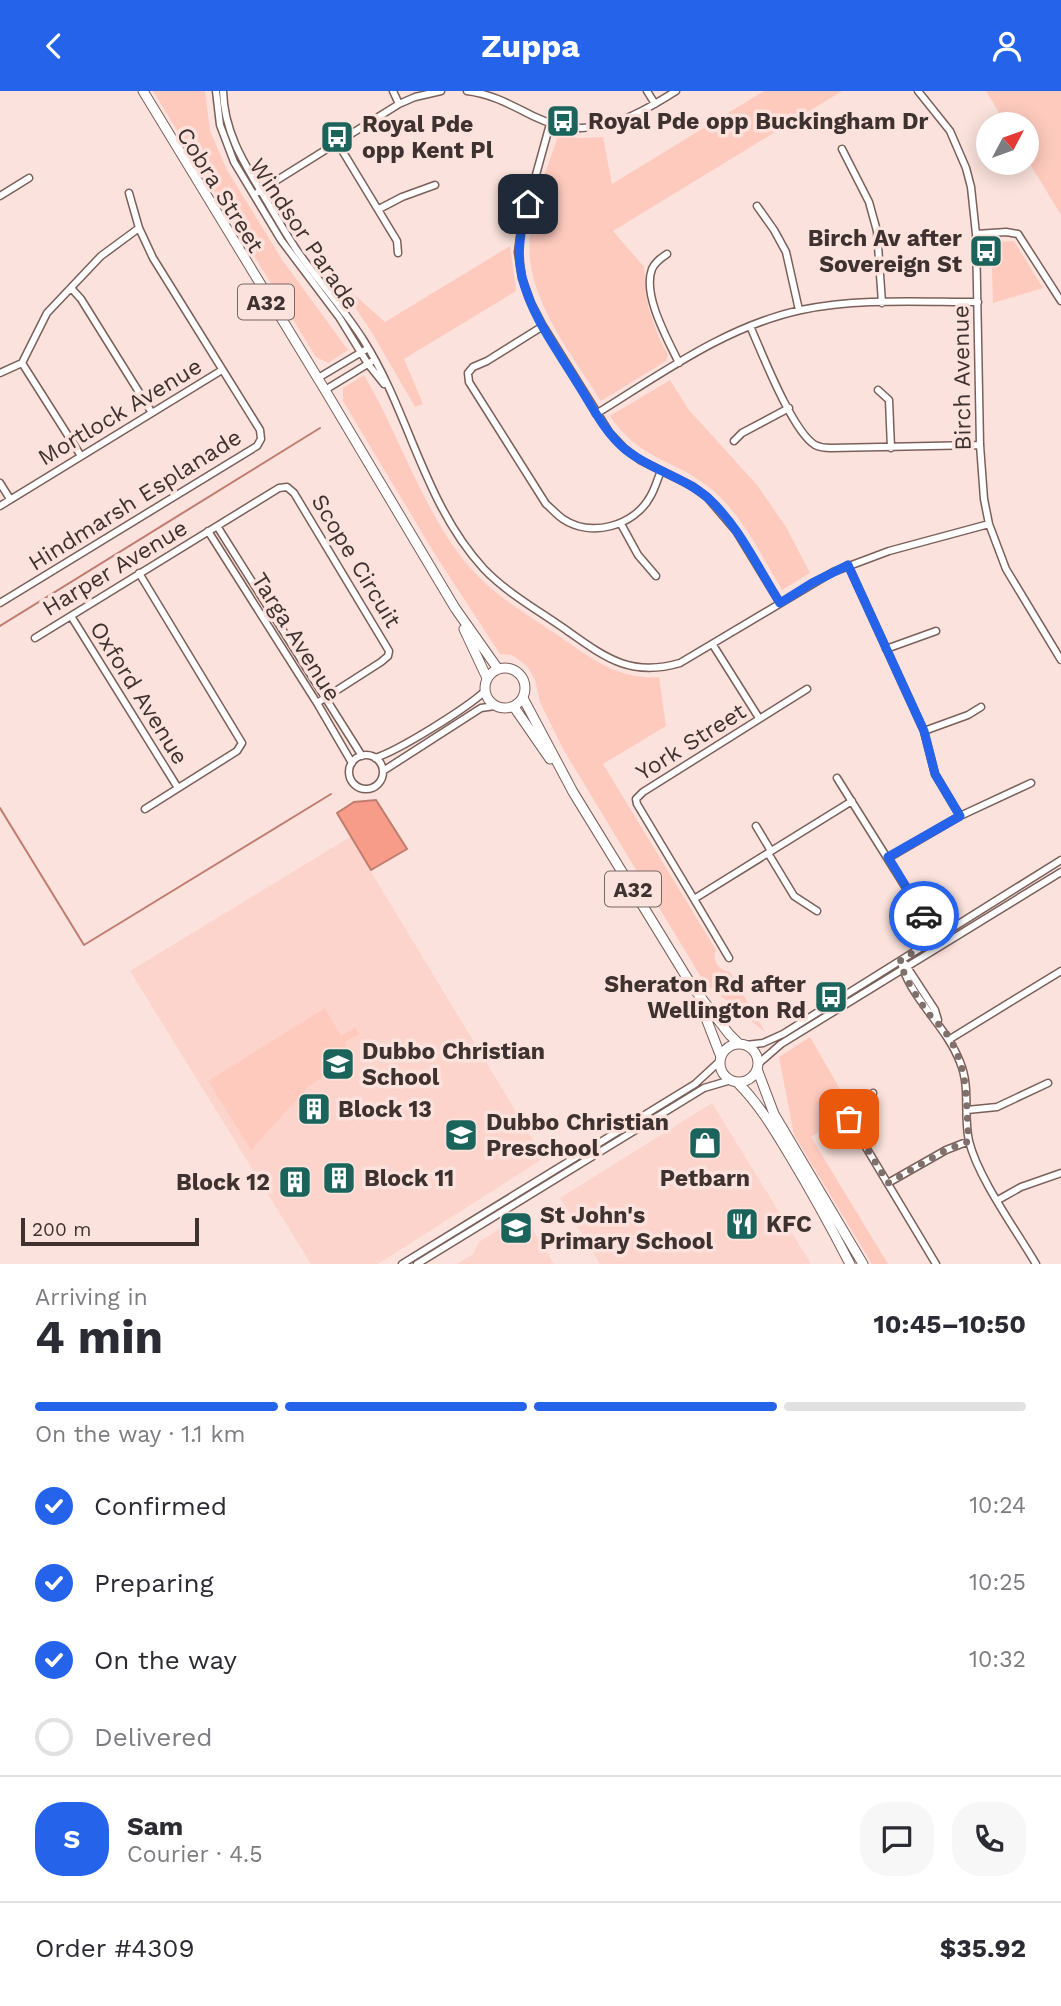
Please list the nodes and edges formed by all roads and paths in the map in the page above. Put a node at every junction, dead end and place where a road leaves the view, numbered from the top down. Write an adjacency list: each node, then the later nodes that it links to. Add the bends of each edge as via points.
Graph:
1 (136, 91): 42 (highway, Cobra Street / A32, via 297,355)
2 (143, 91): 42 (highway, Cobra Street / A32)
3 (216, 91): 19 (street, Windsor Parade, via 223,138)
4 (223, 91): 19 (street, Windsor Parade, via 230,136)
5 (393, 91): 11 (street)
6 (441, 91): 11 (street)
7 (467, 91): 13 (street, via 490,95)
8 (647, 91): 12 (street)
9 (676, 91): 12 (street)
10 (918, 91): 24 (street, Birch Avenue, via 959,148 971,187)
11 (399, 104): 14 (street)
12 (655, 104): 13 (street, via 626,120 597,127)
13 (550, 124): 32 (street, via 518,252 522,278)
14 (337, 142): 19 (street); 22 (street)
15 (842, 149): 30 (street, via 869,202 877,231)
16 (29, 178): 20 (street)
17 (435, 185): 22 (street)
18 (129, 193): 23 (street, Hindmarsh Esplanade)
19 (257, 193): 34 (street, Windsor Parade); 35 (street, Windsor Parade, via 291,255)
20 (0, 196)
21 (757, 206): 31 (street, via 786,252)
22 (379, 209): 25 (street, via 397,241)
23 (139, 227): 27 (street, via 101,256); 40 (street, Hindmarsh Esplanade)
24 (976, 234): 28 (street, via 1018,234); 29 (street, Birch Avenue)
25 (398, 253)
26 (667, 254): 38 (street, via 651,271 651,286 657,315)
27 (71, 288): 37 (street, via 47,313); 47 (street)
28 (1061, 301)
29 (978, 302): 30 (street); 50 (street, Birch Avenue)
30 (882, 303): 31 (street)
31 (799, 310): 33 (street)
32 (543, 326): 48 (street); 57 (street, via 473,367 469,382 547,504 563,520 607,528)
33 (750, 326): 38 (street); 46 (street)
34 (369, 348): 35 (street); 36 (street, Windsor Parade)
35 (361, 352): 39 (street, Windsor Parade); 42 (street)
36 (376, 359): 39 (street); 45 (street, Windsor Parade)
37 (22, 363): 41 (street); 52 (street)
38 (679, 363): 48 (street)
39 (368, 364): 43 (street); 45 (street, Windsor Parade)
40 (222, 370): 47 (street, Mortlock Avenue); 63 (street, Hindmarsh Esplanade, via 260,430 257,446)
41 (0, 373)
42 (318, 378): 43 (highway, Cobra Street / A32)
43 (325, 390): 65 (highway, Cobra Street / A32)
44 (878, 390): 51 (street, via 889,400)
45 (392, 394): 69 (street, Windsor Parade, via 446,515 473,556 502,585 600,653 631,667 664,667)
46 (789, 408): 49 (street); 51 (street, via 816,446)
47 (152, 413): 52 (street, Mortlock Avenue)
48 (596, 414): 53 (street, via 624,448)
49 (734, 441)
50 (980, 445): 51 (street); 58 (street, Birch Avenue)
51 (891, 447)
52 (81, 456): 55 (street, Mortlock Avenue)
53 (660, 471): 57 (street, via 649,499); 64 (street, via 692,486 721,512)
54 (0, 483): 55 (street)
55 (10, 499): 56 (street, Mortlock Avenue)
56 (0, 506)
57 (621, 524): 62 (street)
58 (989, 524): 60 (street, Windsor Parade); 71 (street, Birch Avenue, via 1006,569)
59 (213, 529): 61 (street, Harper Avenue); 76 (street, Targa Avenue); 76 (street, Scope Circuit, via 279,488 294,493 389,651 381,662); 78 (street, Targa Avenue)
60 (848, 565): 64 (street, Windsor Parade); 70 (street)
61 (139, 573): 66 (street, Harper Avenue); 90 (street, via 242,743 237,751)
62 (656, 576)
63 (0, 603)
64 (780, 603): 69 (street, Windsor Parade)
65 (455, 608): 72 (highway, Cobra Street / A32); 73 (highway, Cobra Street / A32)
66 (71, 616): 68 (street, Harper Avenue); 90 (street, Oxford Avenue)
67 (936, 631): 70 (street)
68 (35, 638)
69 (713, 645): 82 (street)
70 (886, 649): 83 (street)
71 (1061, 660)
72 (498, 669): 73 (highway); 77 (highway, A32, via 512,669 522,678)
73 (487, 677): 75 (highway)
74 (807, 689): 82 (street, York Street)
75 (485, 691): 79 (highway); 85 (street)
76 (326, 697): 78 (street, Scope Circuit); 84 (street, Targa Avenue)
77 (523, 698): 80 (highway); 91 (highway, A32)
78 (317, 703): 86 (street, Targa Avenue)
79 (495, 706): 80 (highway); 87 (street, via 481,708)
80 (514, 707): 91 (highway, A32)
81 (981, 707): 83 (street)
82 (759, 718): 100 (street, York Street, via 636,799)
83 (924, 731): 94 (street, via 935,774)
84 (362, 756): 85 (street); 86 (street)
85 (375, 758): 87 (street)
86 (352, 763): 87 (street, via 351,781 362,789 379,784)
87 (383, 771)
88 (837, 778): 92 (street)
89 (1031, 783): 94 (street)
90 (178, 788): 93 (street)
91 (573, 792): 108 (highway, A32)
92 (852, 801): 96 (street); 97 (street)
93 (145, 810)
94 (960, 816): 97 (street)
95 (756, 826): 96 (street)
96 (769, 852): 100 (street); 101 (street, via 794,896)
97 (888, 857): 102 (street)
98 (1061, 860): 102 (street)
99 (1061, 872): 103 (street)
100 (694, 899): 104 (street)
101 (817, 911)
102 (937, 937): 103 (street); 105 (street)
103 (942, 945): 106 (street)
104 (729, 958)
105 (900, 961): 106 (street); 110 (street, via 783,1034 763,1043)
106 (905, 968): 109 (street, via 929,1014); 112 (street, via 780,1044)
107 (1061, 971): 109 (street)
108 (692, 985): 110 (highway, A32, via 729,1034); 111 (highway, A32)
109 (950, 1039): 116 (street, via 965,1077)
110 (743, 1044): 111 (highway, via 726,1049); 112 (highway, A32, via 755,1052)
111 (720, 1059): 113 (highway, A32, via 722,1072); 117 (street, via 699,1081)
112 (758, 1066): 113 (highway, via 749,1079); 125 (highway, A32, via 774,1114)
113 (734, 1081): 117 (street, via 704,1089); 124 (highway, A32, via 768,1119)
114 (1048, 1083): 116 (street, via 997,1107)
115 (873, 1093): 120 (street, via 854,1107 849,1119)
116 (967, 1110): 118 (street)
117 (643, 1120): 122 (street); 123 (street)
118 (969, 1141): 120 (street); 121 (street)
119 (1061, 1173): 121 (street)
120 (888, 1183): 126 (street)
121 (998, 1200): 127 (street)
122 (401, 1264)
123 (417, 1264)
124 (850, 1264)
125 (863, 1264)
126 (936, 1264)
127 (1036, 1264)

